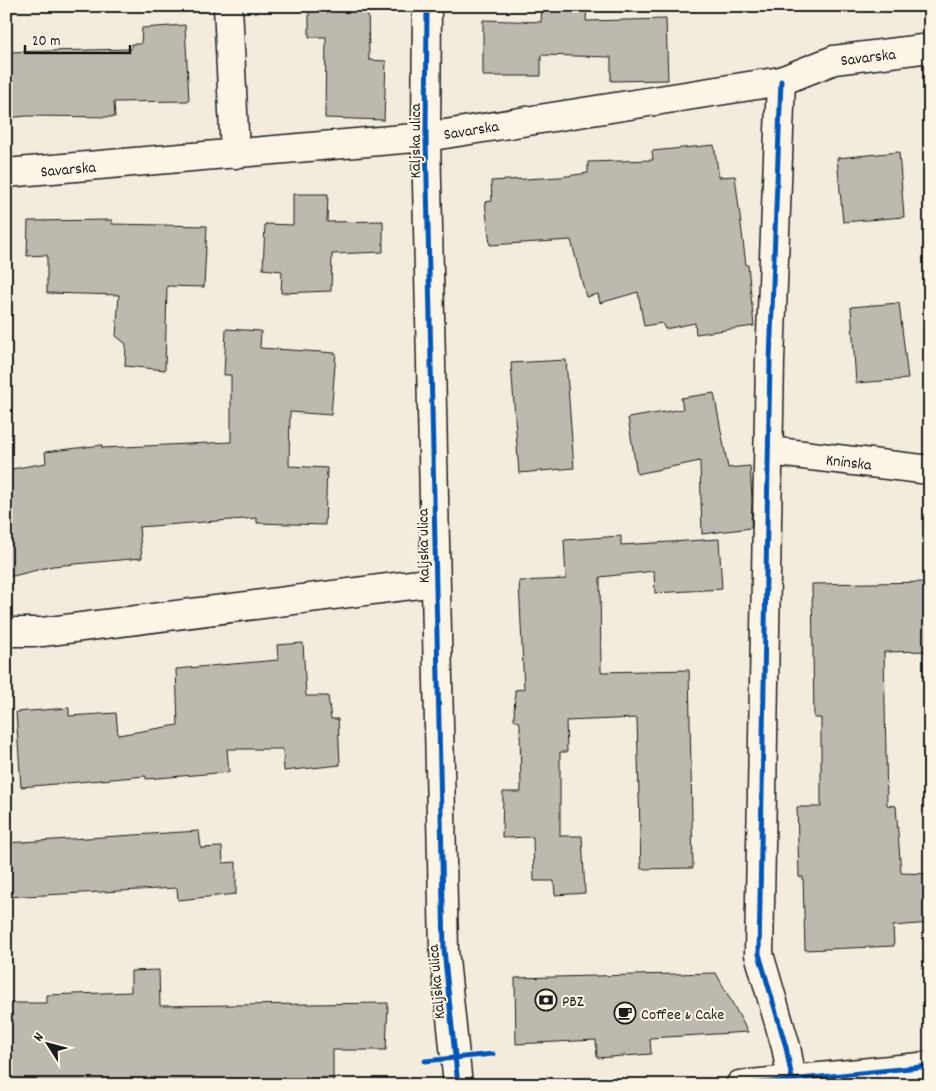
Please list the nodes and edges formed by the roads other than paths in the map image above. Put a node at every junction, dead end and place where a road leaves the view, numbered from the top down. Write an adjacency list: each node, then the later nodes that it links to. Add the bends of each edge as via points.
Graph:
1 (228, 6): 6 (street)
2 (428, 6): 5 (street, Kaljska ulica)
3 (930, 48): 4 (street, Savarska, via 834,60)
4 (781, 81): 5 (street, Savarska); 8 (street)
5 (426, 137): 6 (street, Savarska); 10 (street, Kaljska ulica)
6 (234, 154): 7 (street, Savarska)
7 (6, 173)
8 (768, 451): 9 (street, Kninska); 13 (street, via 759,954)
9 (930, 470)
10 (436, 582): 11 (street, via 42,632); 14 (street, Kaljska ulica, via 444,950)
11 (6, 632)
12 (930, 1066): 13 (street)
13 (792, 1079): 15 (street)
14 (458, 1085)
15 (740, 1085)

